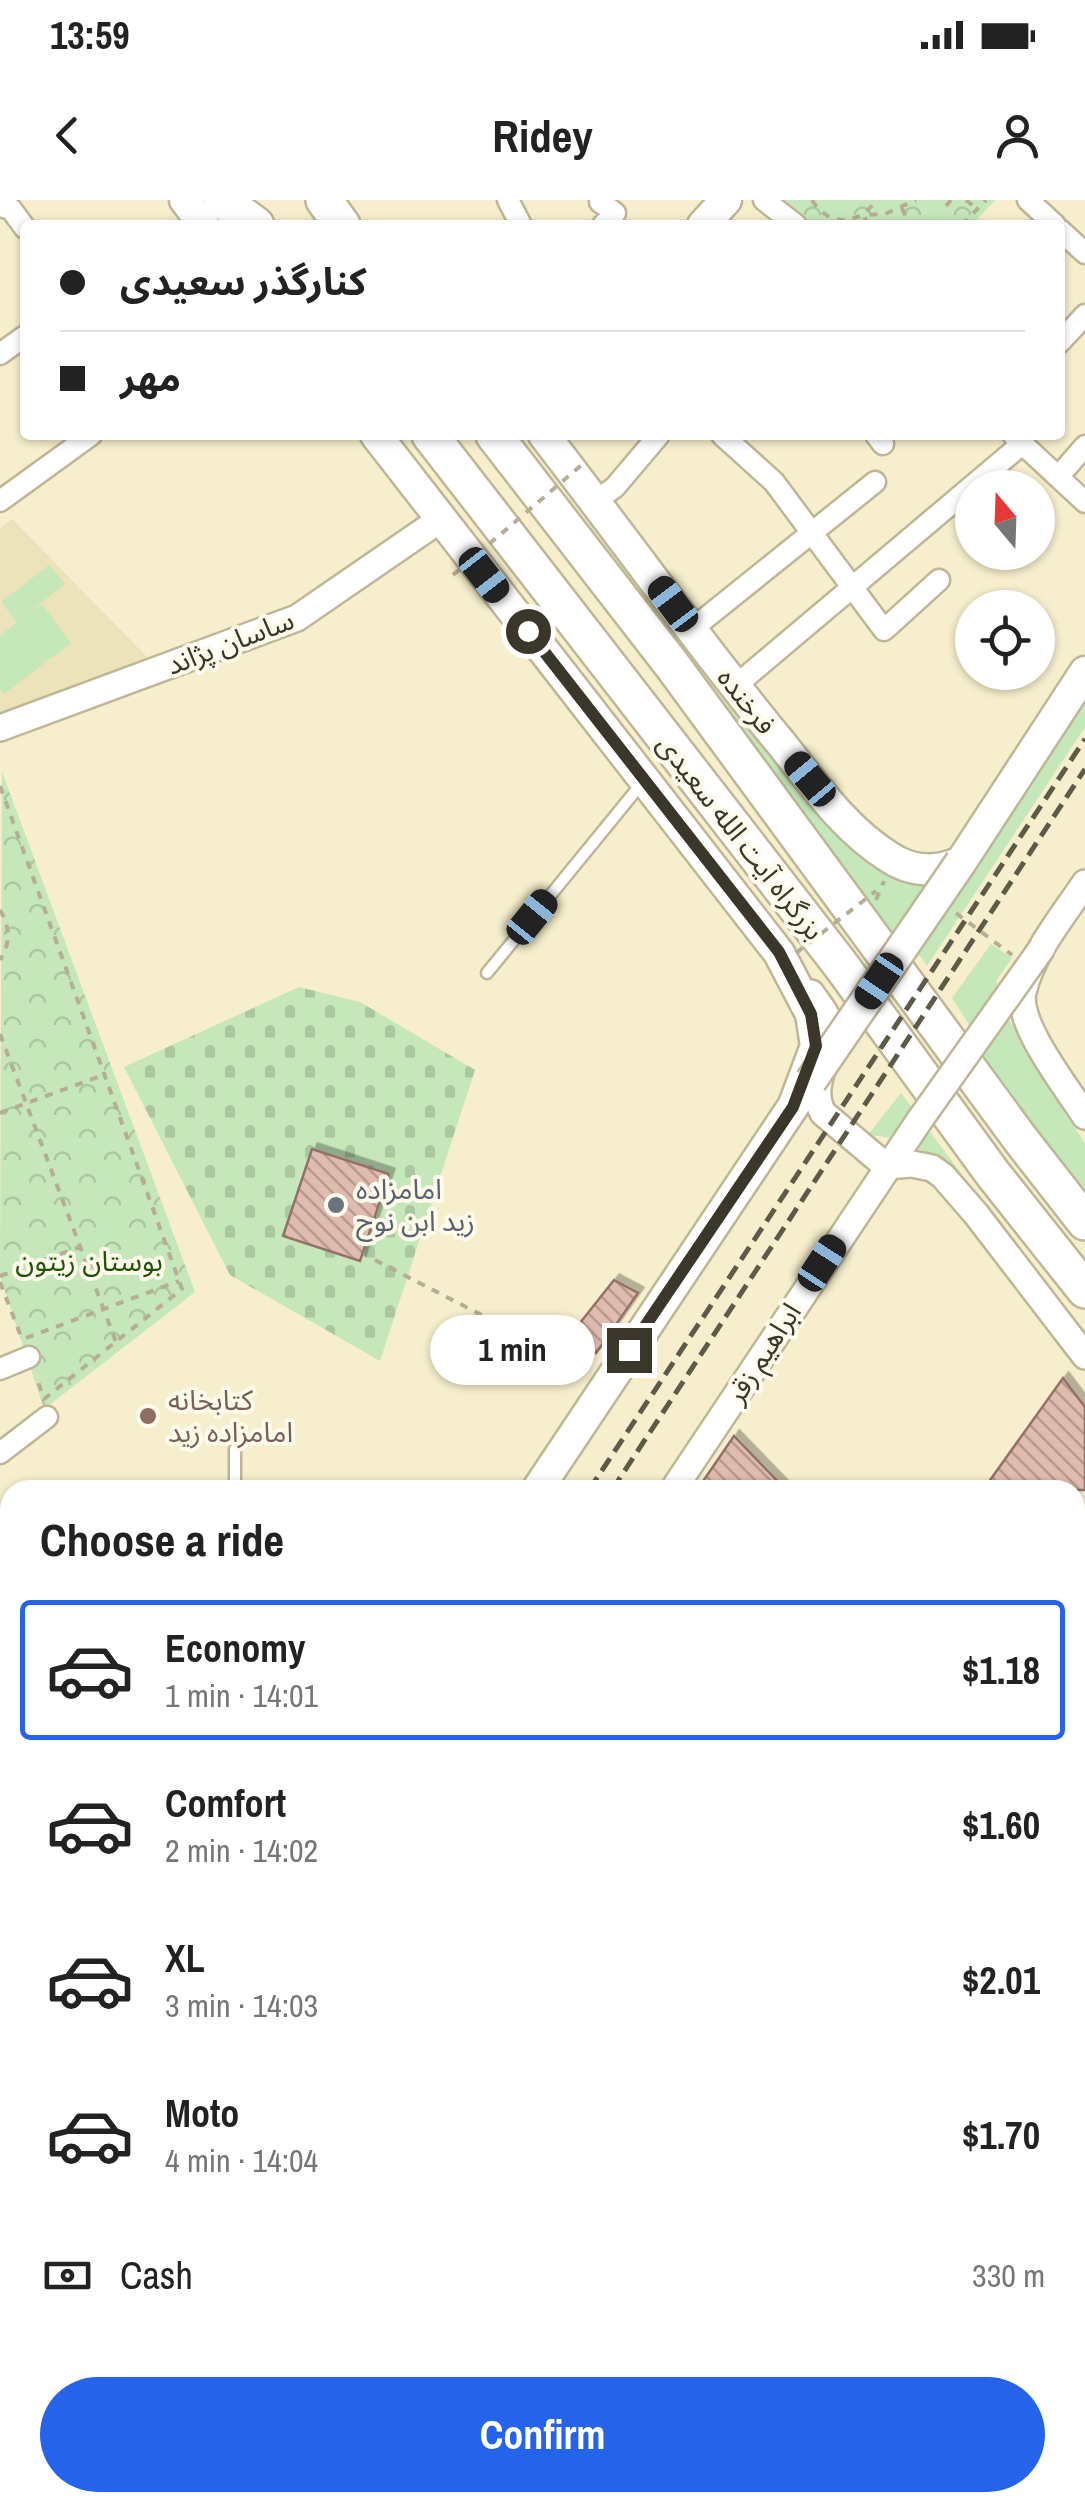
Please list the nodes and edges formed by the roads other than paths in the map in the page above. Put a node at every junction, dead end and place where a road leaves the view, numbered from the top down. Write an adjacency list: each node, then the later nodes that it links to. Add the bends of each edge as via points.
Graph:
1 (602, 200): 7 (street, via 615,213)
2 (726, 200): 8 (main road)
3 (764, 200): 9 (street)
4 (1, 206): 10 (street)
5 (199, 214): 6 (highway)
6 (231, 220)
7 (608, 220)
8 (708, 220)
9 (790, 220)
10 (20, 221)
11 (1065, 236): 12 (street)
12 (1085, 252)
13 (1085, 315): 14 (street)
14 (1065, 337)
15 (85, 440): 27 (street)
16 (380, 440): 30 (main road)
17 (434, 440): 48 (highway, بزرگراه آیت الله سعیدی)
18 (498, 440): 47 (highway, بزرگراه آیت الله سعیدی)
19 (548, 440): 28 (main road, فرخنده)
20 (655, 440): 28 (street)
21 (733, 440): 31 (street)
22 (1016, 440): 33 (street)
23 (1018, 440): 25 (street)
24 (1085, 446): 25 (street)
25 (1058, 477): 29 (street)
26 (875, 482): 31 (street)
27 (0, 501)
28 (596, 502): 34 (main road, فرخنده)
29 (1085, 502)
30 (441, 518): 37 (street, ساسان پژاند, via 297,618); 38 (main road)
31 (814, 533): 33 (street); 34 (street)
32 (939, 580): 33 (street, via 884,630)
33 (851, 588): 36 (street)
34 (692, 630): 36 (main road, فرخنده)
35 (1085, 672): 39 (main road)
36 (734, 687): 39 (main road, فرخنده, via 864,840 913,868)
37 (0, 728)
38 (646, 778): 42 (main road); 43 (lane)
39 (960, 862): 44 (main road, bridge)
40 (1085, 884): 41 (street)
41 (1042, 948): 45 (street, via 1023,1003 1033,1032); 46 (street, ابراهیم زقر, bridge)
42 (796, 968): 44 (main road, via 816,1046); 46 (street, via 830,1026 817,1102)
43 (487, 973)
44 (793, 1107): 56 (main road)
45 (1085, 1116)
46 (886, 1166): 50 (street, via 912,1164 943,1176); 57 (street, ابراهیم زقر)
47 (1085, 1222)
48 (1085, 1290)
49 (25, 1348): 51 (street)
50 (1085, 1356)
51 (0, 1369)
52 (46, 1408): 54 (street)
53 (234, 1450): 55 (lane)
54 (0, 1452)
55 (235, 1480)
56 (543, 1480)
57 (680, 1480)

